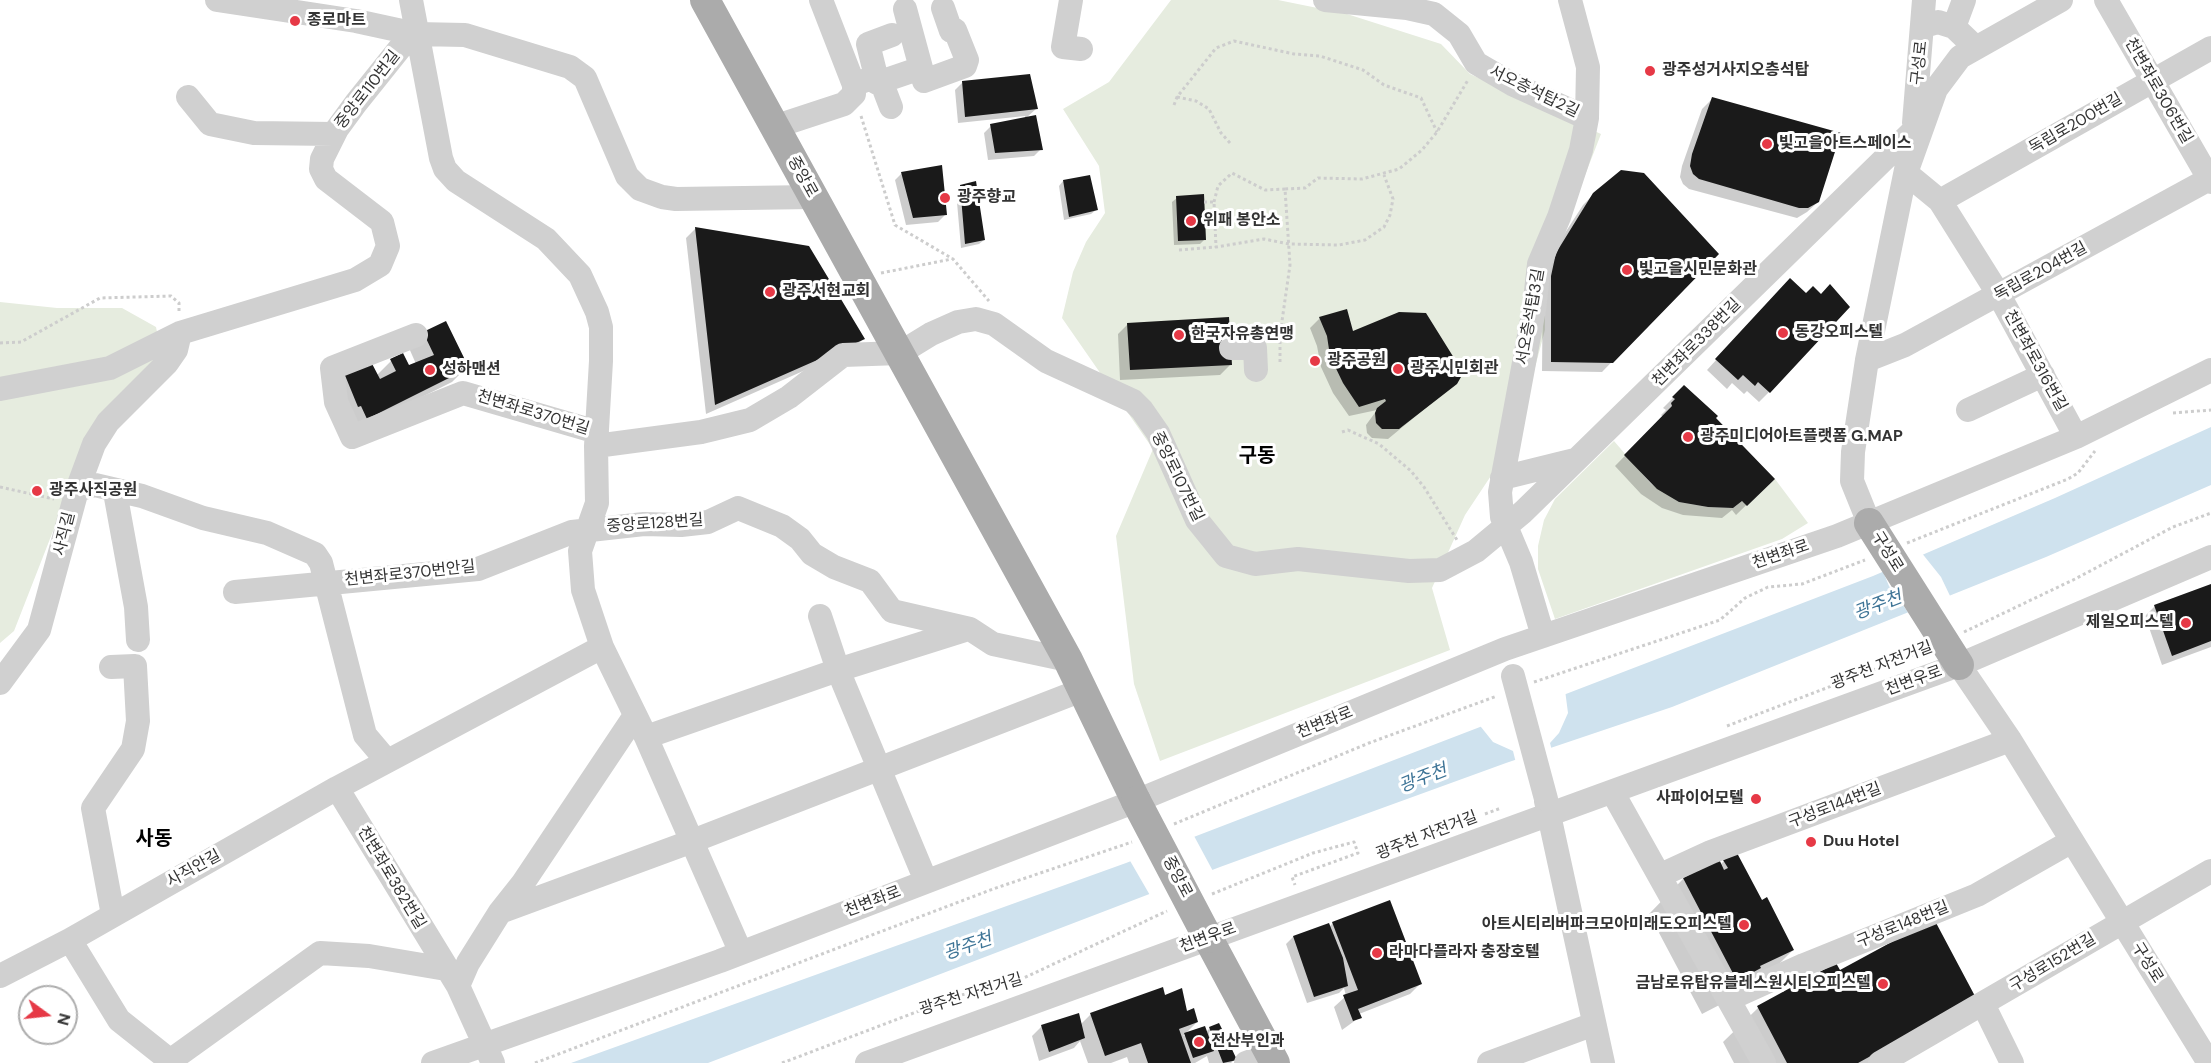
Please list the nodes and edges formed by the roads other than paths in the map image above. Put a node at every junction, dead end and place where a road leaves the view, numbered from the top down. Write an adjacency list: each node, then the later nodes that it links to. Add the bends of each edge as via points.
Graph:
1 (217, 0): 16 (street)
2 (411, 0): 16 (street, 천변좌로370번길)
3 (705, 0): 27 (main road, 중앙로)
4 (821, 0): 23 (street)
5 (1071, 0): 20 (street, via 1063,46)
6 (1325, 0): 26 (street, 서오층석탑2길, via 1434,14 1459,33 1476,63)
7 (1570, 0): 26 (street, 서오층석탑3길, via 1588,67)
8 (1924, 0): 14 (street, 구성로)
9 (1964, 0): 15 (street)
10 (2061, 0): 18 (street)
11 (2106, 0): 22 (street, 천변좌로306번길)
12 (943, 8): 21 (street, via 967,60 965,66 924,81)
13 (905, 9): 21 (street)
14 (1924, 26): 15 (street, via 1938,22); 28 (street, 구성로)
15 (1954, 27): 18 (street)
16 (416, 34): 29 (street, 중앙로110번길, via 400,48); 32 (street, via 465,35 490,41 570,68 585,78 627,176 640,189 676,199); 46 (street, 천변좌로370번길, via 446,169 456,181 546,239 579,275 590,296 601,327)
17 (892, 35): 23 (street, via 868,44)
18 (1976, 48): 30 (street, via 1960,57 1936,88)
19 (2211, 48): 22 (street, 독립로200번길)
20 (1081, 49)
21 (921, 68): 23 (street)
22 (2151, 82): 31 (street, 천변좌로306번길); 33 (street, 독립로200번길)
23 (866, 84): 25 (street); 27 (street, via 844,104)
24 (189, 97): 29 (street, via 210,124 254,133)
25 (891, 107)
26 (1587, 118): 48 (street, 서오층석탑3길, via 1559,217 1539,264)
27 (774, 127): 32 (main road, 중앙로)
28 (1913, 131): 30 (street, 구성로); 47 (street, 천변좌로338번길)
29 (334, 134): 35 (street, 중앙로110번길, via 321,169 326,179 382,222 388,246 380,265 355,280)
30 (1906, 173): 33 (street, 천변좌로316번길); 39 (street, 구성로)
31 (2210, 180): 34 (street, 독립로204번길)
32 (812, 197): 38 (main road, 중앙로)
33 (1940, 201): 34 (street, 천변좌로316번길)
34 (1999, 295): 39 (street, 독립로204번길, via 1905,345); 42 (street, 천변좌로316번길)
35 (180, 333): 43 (street, 중앙로110번길, via 110,368); 49 (street, 사직길, via 176,350 167,363 101,431)
36 (416, 335): 46 (street, 천변좌로370번길, via 332,368 336,402 352,437 463,393)
37 (1231, 348): 40 (street, via 1255,348)
38 (900, 353): 46 (street, 천변좌로370번길, via 843,355 789,397 750,420 701,432); 54 (street, 중앙로107번길, via 931,334 976,319 994,324 1046,361 1133,401 1158,433 1197,520 1226,556 1256,564 1298,559 1423,571 1440,570); 65 (main road, 중앙로)
39 (1867, 360): 51 (street, 구성로, via 1852,474 1854,490)
40 (1256, 370)
41 (2211, 370): 45 (street, 천변좌로)
42 (2043, 375): 44 (street); 45 (street, 천변좌로316번길)
43 (0, 389)
44 (1968, 410)
45 (2076, 436): 51 (street, 천변좌로)
46 (597, 439): 53 (street, 천변좌로370번길, via 597,503)
47 (1580, 458): 48 (street); 52 (street, 천변좌로338번길)
48 (1502, 478): 52 (street, 서오층석탑3길, via 1500,504)
49 (76, 490): 50 (street, 천변좌로370번안길, via 95,485); 68 (street, 사직길, via 39,630)
50 (115, 492): 56 (street, 천변좌로370번안길, via 142,496 305,548 321,563); 61 (street, via 136,607)
51 (1869, 524): 60 (street, 천변좌로); 64 (main road, 구성로, bridge)
52 (1506, 527): 54 (street, 천변좌로338번길); 60 (street, 서오층석탑3길)
53 (587, 529): 56 (street, 천변좌로370번안길, via 551,538 478,569); 59 (street, 중앙로128번길, via 708,522 738,508 782,526 834,567 870,581 892,611); 62 (street, 천변좌로370번길, via 579,564 585,598)
54 (1470, 554)
55 (2211, 557): 64 (street, 천변우로)
56 (325, 584): 57 (street); 72 (street, via 365,735)
57 (235, 592)
58 (820, 616): 67 (street)
59 (970, 629): 65 (street, 중앙로128번길, via 993,644); 67 (street)
60 (1543, 636): 63 (street, 천변좌로)
61 (138, 640)
62 (602, 646): 70 (street, 천변좌로370번길); 72 (street, 사직안길)
63 (1505, 649): 76 (street, 천변좌로); 77 (street, bridge, via 1522,680)
64 (1958, 650): 71 (street, 구성로); 75 (street, 천변우로)
65 (1068, 660): 69 (main road, 중앙로)
66 (111, 667): 84 (street, via 135,666 138,721 133,749 93,808)
67 (838, 670): 70 (street, via 755,699); 73 (street)
68 (0, 683)
69 (1082, 690): 73 (street); 76 (main road, 중앙로)
70 (640, 727): 79 (street, 천변좌로370번길); 83 (street)
71 (2010, 740): 78 (street, 구성로); 81 (street, 구성로144번길, via 1711,852)
72 (387, 761): 74 (street, 사직안길)
73 (880, 768): 79 (street); 82 (street)
74 (337, 788): 84 (street, 사직안길); 90 (street, 천변좌로382번길)
75 (1613, 792): 77 (street, 천변우로); 81 (street)
76 (1136, 801): 82 (street, 천변좌로); 86 (main road, 중앙로, bridge)
77 (1548, 807): 86 (street, 천변우로); 93 (street)
78 (2072, 841): 85 (street, 구성로); 91 (street, 구성로148번길, via 1977,895)
79 (690, 842): 83 (street); 88 (street, 천변좌로370번길)
80 (2211, 871): 85 (street, 구성로152번길)
81 (1661, 875): 91 (street)
82 (926, 882): 88 (street, 천변좌로)
83 (500, 912): 90 (street, via 468,963)
84 (112, 915): 87 (street, 사직안길)
85 (2122, 921): 92 (street, 구성로152번길); 104 (street, 구성로)
86 (1208, 938): 95 (main road, 중앙로); 98 (street, 천변우로)
87 (70, 940): 89 (street, 사직안길); 96 (street, via 119,1020)
88 (741, 953): 94 (street, 천변좌로)
89 (0, 976)
90 (452, 978): 94 (street, 천변좌로382번길); 96 (street, via 369,956 320,953)
91 (1729, 999): 101 (street)
92 (1983, 1004): 102 (street, 구성로152번길); 103 (street)
93 (1594, 1024): 99 (street); 100 (street)
94 (489, 1053): 97 (street, 천변좌로)
95 (1264, 1060)
96 (170, 1062)
97 (433, 1063)
98 (867, 1063)
99 (1489, 1063)
100 (1603, 1063)
101 (1764, 1063)
102 (1880, 1063)
103 (2012, 1063)
104 (2209, 1063)

